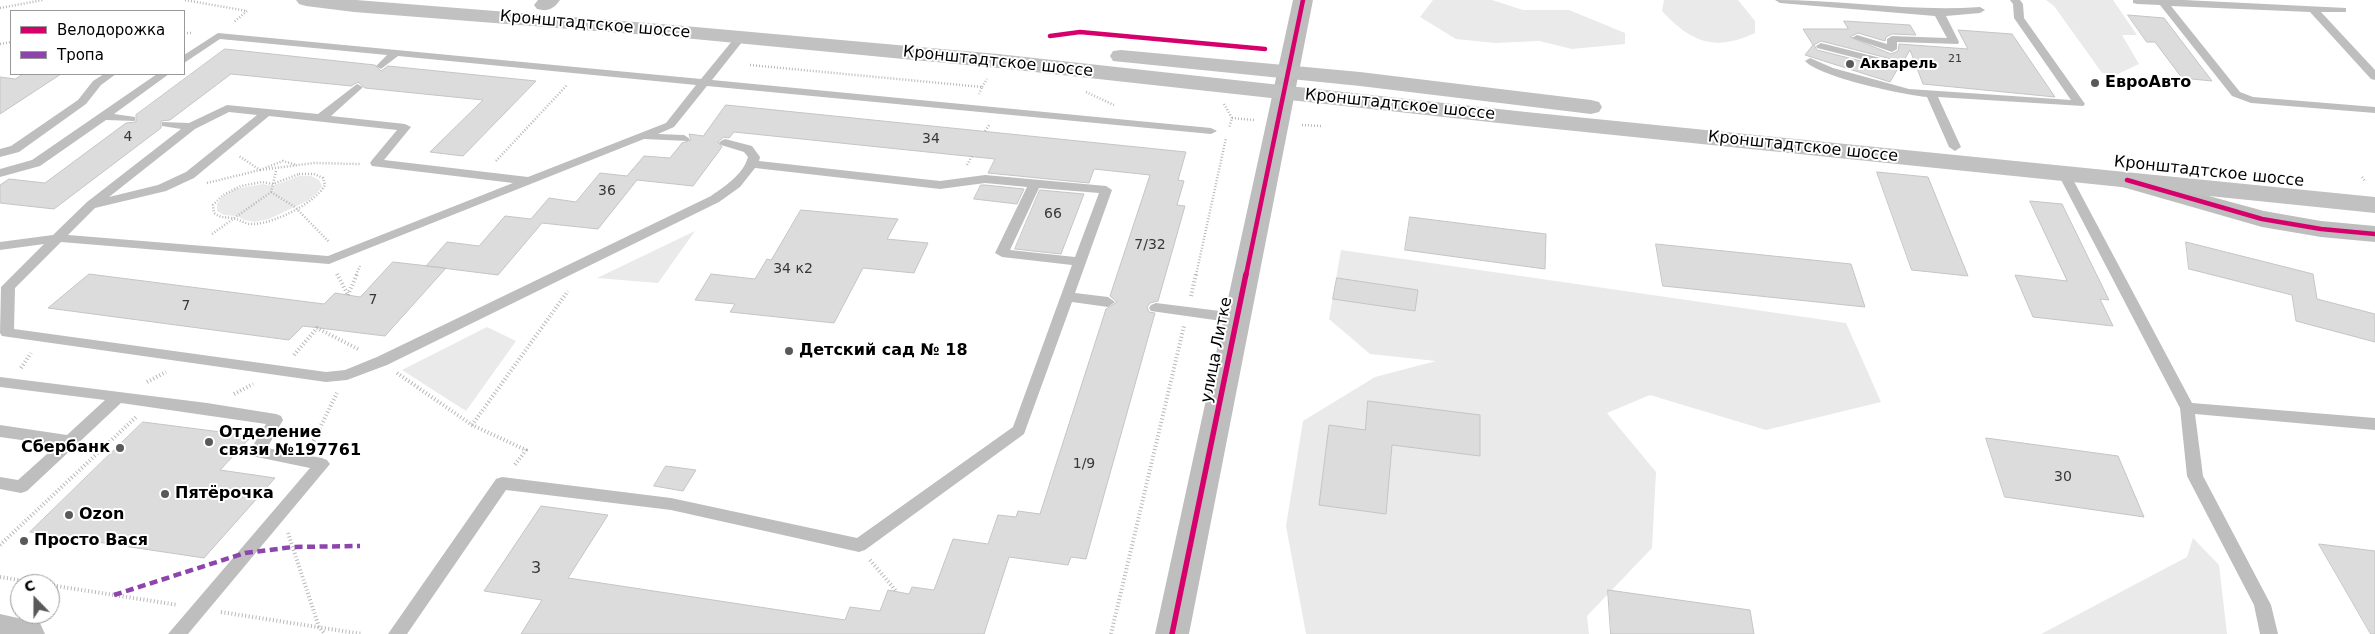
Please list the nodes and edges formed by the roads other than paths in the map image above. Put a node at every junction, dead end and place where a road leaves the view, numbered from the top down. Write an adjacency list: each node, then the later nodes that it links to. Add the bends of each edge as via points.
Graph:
1 (306, 0): 14 (main road, Кронштадтское шоссе)
2 (490, 0): 8 (main road, Кронштадтское шоссе)
3 (1303, 0): 26 (street, улица Литке)
4 (1780, 0): 12 (lane)
5 (2015, 0): 28 (lane, via 2019,18 2079,104)
6 (2137, 1): 7 (lane)
7 (2163, 2): 9 (lane); 29 (lane, via 2236,94 2251,100)
8 (547, 3): 26 (main road, Кронштадтское шоссе, via 684,20 917,37)
9 (2312, 8): 11 (lane); 24 (lane)
10 (1980, 10): 12 (lane)
11 (2342, 10)
12 (1939, 13): 17 (lane, via 1954,42 1892,38)
13 (218, 36): 18 (lane); 19 (lane)
14 (741, 38): 25 (lane); 26 (main road, Кронштадтское шоссе, via 1038,65)
15 (1857, 38): 17 (lane)
16 (1821, 46): 17 (lane, via 1900,66)
17 (1892, 49)
18 (396, 52): 21 (lane); 25 (lane)
19 (185, 59)
20 (1810, 61): 28 (lane, via 1829,70 1908,92)
21 (381, 66)
22 (109, 75): 41 (lane, via 97,83 82,102 15,149)
23 (163, 75): 31 (lane)
24 (2375, 77)
25 (706, 82): 35 (lane); 37 (lane)
26 (1285, 82): 40 (main road, Кронштадтское шоссе); 44 (main road, Кронштадтское шоссе); 59 (street, улица Литке)
27 (357, 87): 32 (lane)
28 (1931, 94): 40 (lane)
29 (2375, 110)
30 (267, 112): 32 (lane); 36 (lane, via 227,108); 49 (lane, via 190,175 162,188)
31 (104, 116): 33 (lane); 43 (lane, via 36,163)
32 (322, 117): 46 (lane, via 404,127 376,163)
33 (131, 119)
34 (166, 124): 36 (lane)
35 (670, 125): 38 (lane); 38 (lane, via 684,139)
36 (191, 127): 49 (lane)
37 (1211, 131)
38 (644, 136): 46 (lane)
39 (725, 143): 42 (lane, via 748,149 754,157)
40 (1955, 147): 48 (main road, Кронштадтское шоссе)
41 (0, 153)
42 (752, 164): 47 (lane, via 940,185 985,178); 55 (lane, via 736,184 715,199 382,362 346,375 326,377 7,333)
43 (0, 173)
44 (2064, 174): 45 (main road, Кронштадтское шоссе); 62 (lane)
45 (2127, 180): 50 (main road, Кронштадтское шоссе); 51 (street, via 2278,222)
46 (531, 181): 52 (lane, via 329,260)
47 (1035, 182): 54 (lane, via 1106,190); 54 (lane, via 1002,253)
48 (2367, 182)
49 (91, 205): 52 (lane)
50 (2375, 205)
51 (2375, 234)
52 (60, 238): 53 (lane); 55 (lane)
53 (0, 246)
54 (1080, 262): 56 (lane)
55 (4, 293)
56 (1068, 297): 57 (lane); 70 (lane, via 1020,430 859,546 671,504 502,483)
57 (1108, 302)
58 (1156, 308): 59 (lane)
59 (1236, 318): 71 (street, улица Литке)
60 (5, 383): 61 (lane)
61 (118, 397): 65 (lane); 69 (lane, via 276,420 257,452 322,464)
62 (2187, 408): 63 (lane); 72 (lane, via 2195,476 2262,605)
63 (2375, 424)
64 (0, 431): 65 (lane)
65 (70, 441): 66 (lane, via 21,486)
66 (0, 483)
67 (0, 629): 68 (street)
68 (28, 634)
69 (177, 634)
70 (396, 634)
71 (1172, 634)
72 (2269, 634)

